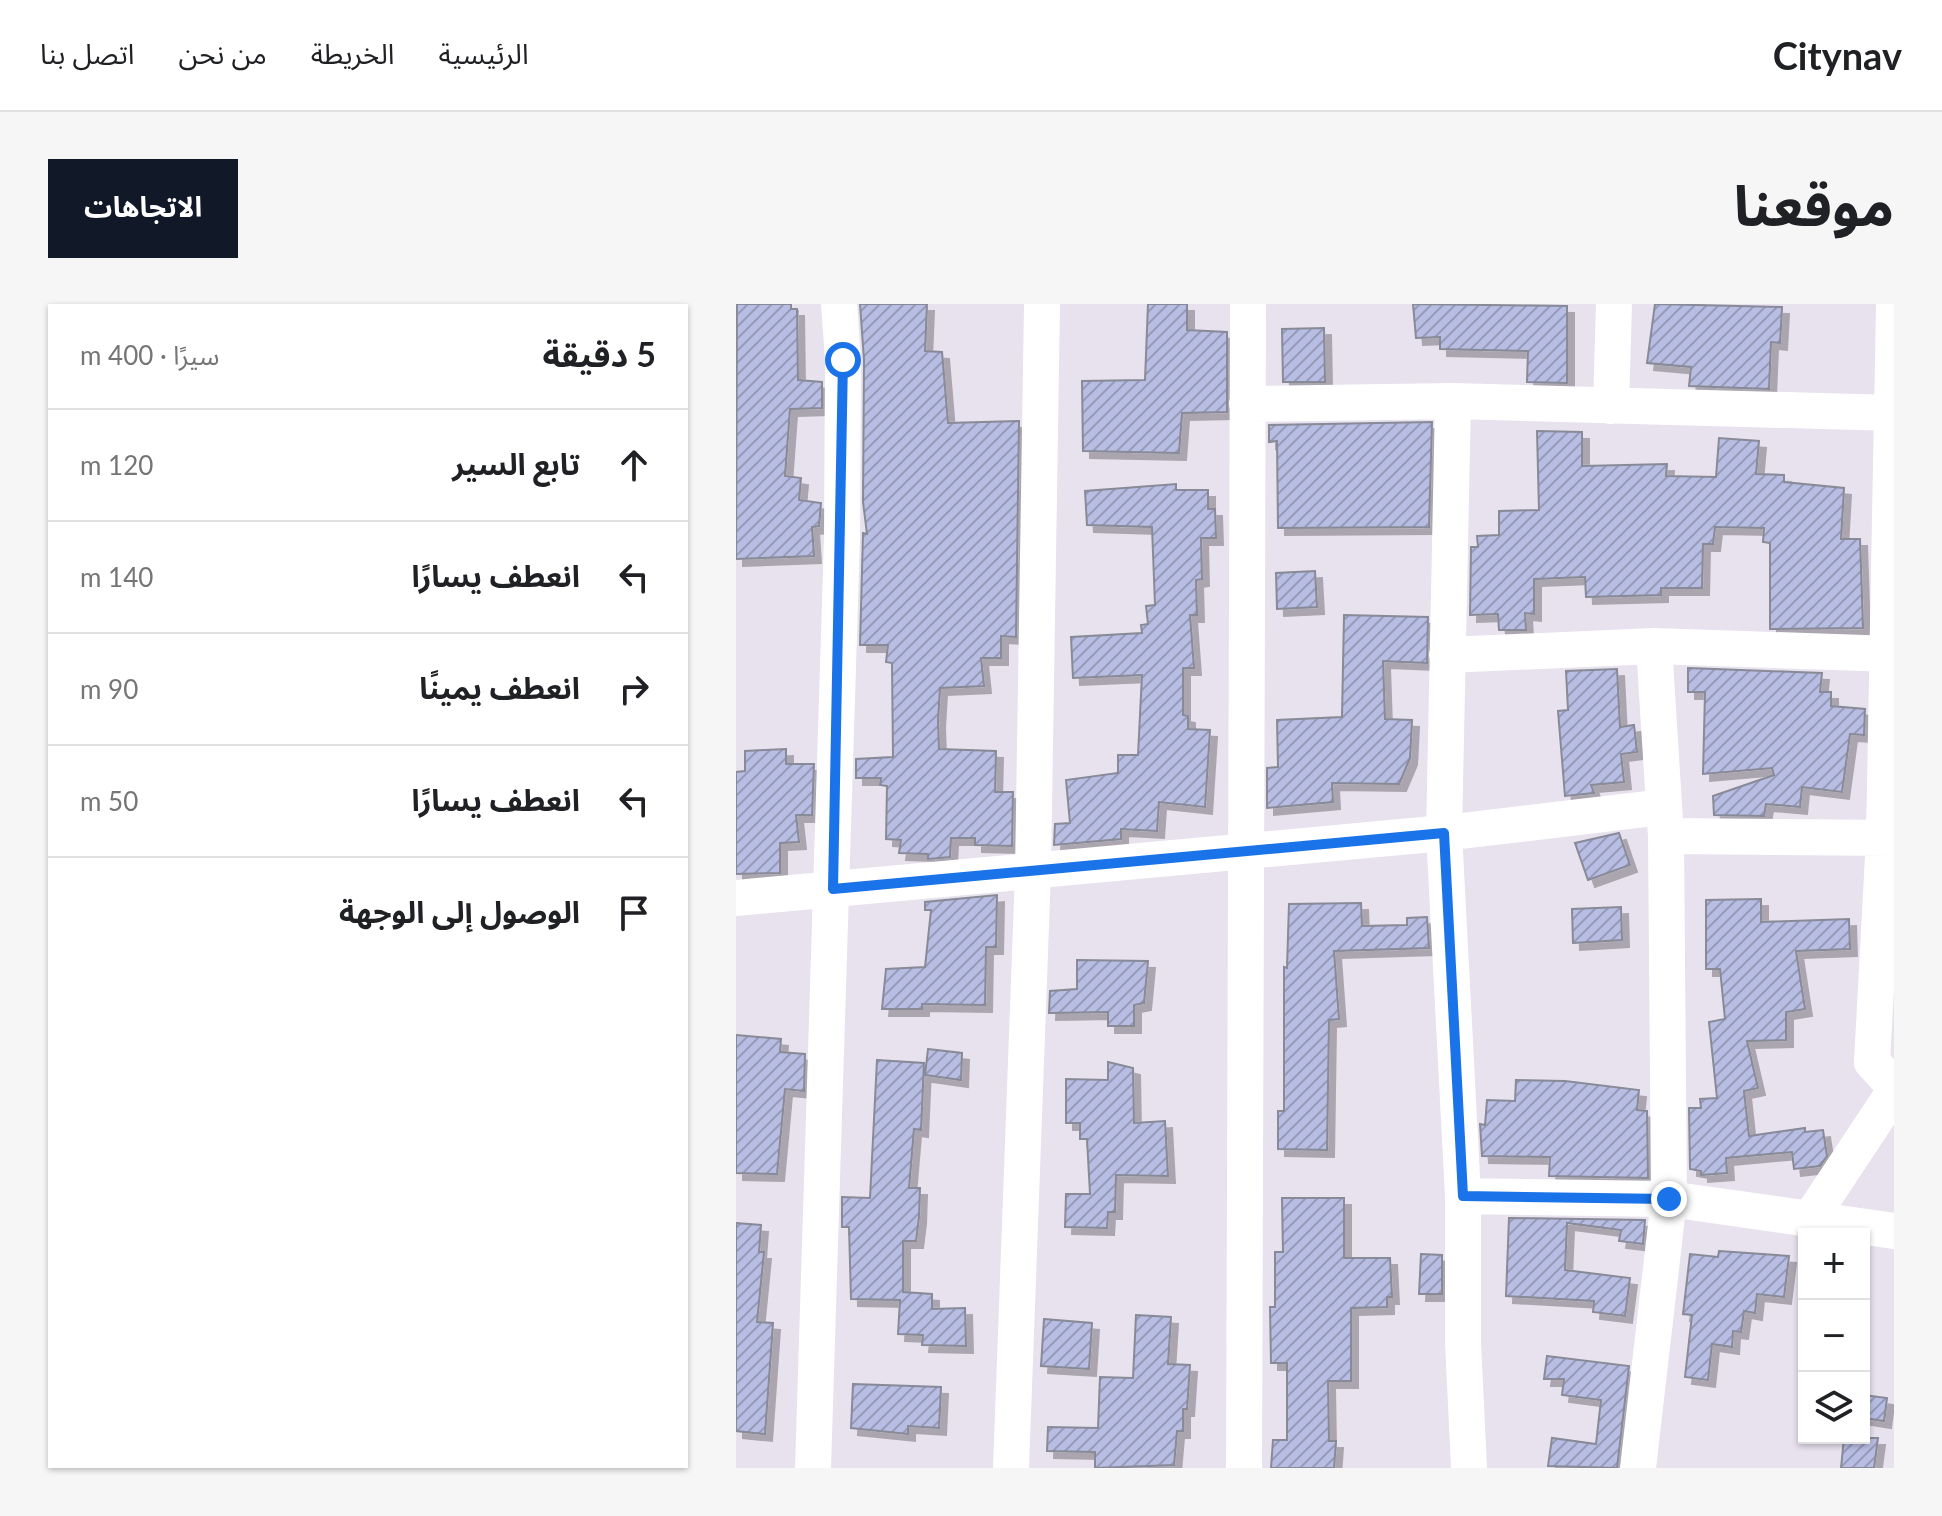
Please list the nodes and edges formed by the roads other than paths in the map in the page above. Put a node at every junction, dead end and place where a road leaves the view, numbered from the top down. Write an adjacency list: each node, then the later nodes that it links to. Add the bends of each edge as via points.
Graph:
1 (839, 304): 18 (street, via 842,538)
2 (1042, 304): 17 (street)
3 (1248, 304): 7 (street)
4 (1614, 304): 8 (street)
5 (1894, 304): 9 (street)
6 (1453, 401): 7 (street); 8 (street); 12 (street)
7 (1247, 404): 16 (street)
8 (1611, 406): 9 (street)
9 (1893, 413): 11 (street)
10 (1654, 646): 11 (street); 12 (street); 13 (street)
11 (1891, 653): 15 (street)
12 (1447, 655): 14 (street)
13 (1665, 822): 14 (street); 15 (street); 23 (street)
14 (1444, 833): 16 (street); 22 (street)
15 (1889, 838): 20 (street, via 1872,1062)
16 (1244, 851): 17 (street); 28 (street)
17 (1033, 872): 18 (street); 27 (street)
18 (833, 889): 19 (street); 26 (street)
19 (736, 898)
20 (1894, 1086)
21 (1894, 1092): 24 (street)
22 (1463, 1196): 23 (street); 29 (street)
23 (1669, 1199): 24 (street); 30 (street)
24 (1810, 1219): 25 (street)
25 (1894, 1231)
26 (813, 1468)
27 (1011, 1468)
28 (1244, 1468)
29 (1469, 1468)
30 (1638, 1468)

